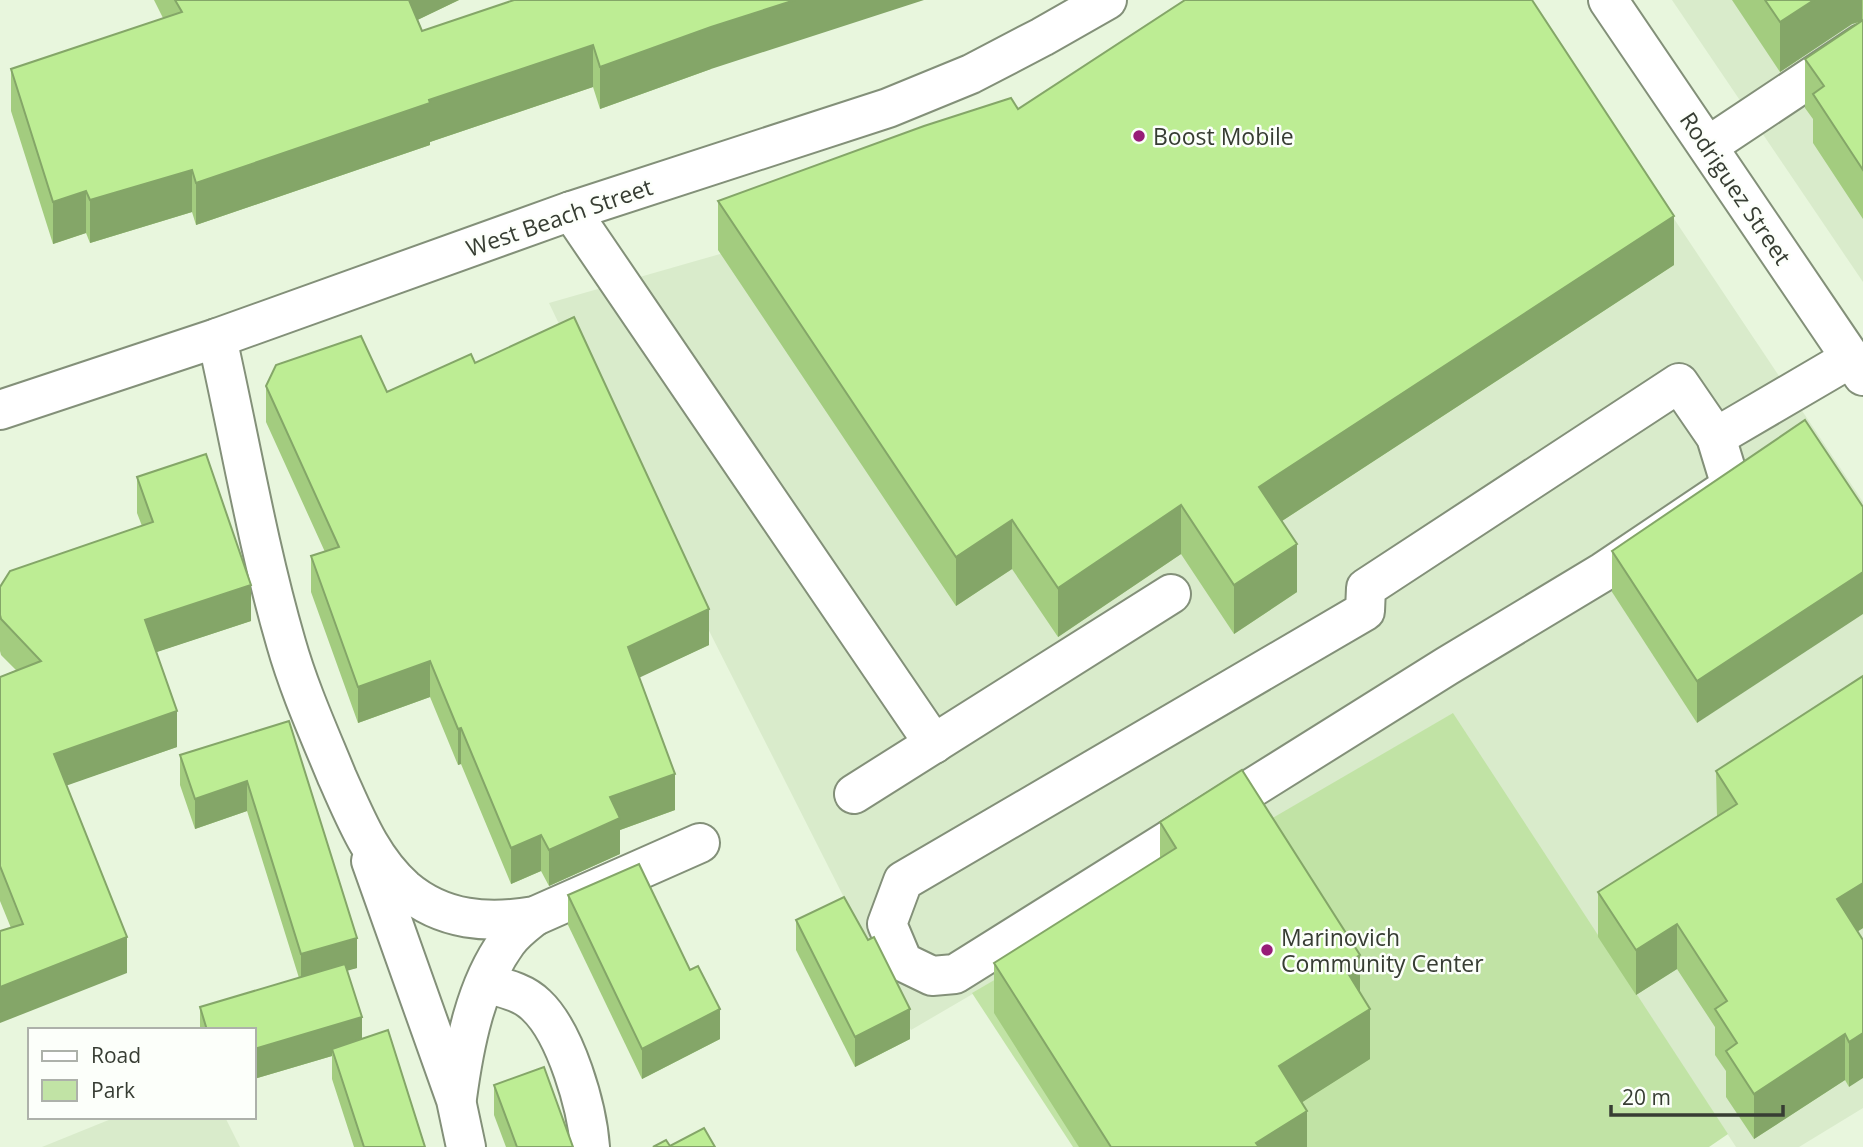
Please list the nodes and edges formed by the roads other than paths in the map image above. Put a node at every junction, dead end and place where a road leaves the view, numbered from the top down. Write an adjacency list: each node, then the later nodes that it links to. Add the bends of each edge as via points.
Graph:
1 (1107, 0): 5 (main road, West Beach Street, via 971,74 888,108)
2 (1608, 0): 4 (main road, Rodriguez Street)
3 (1863, 43): 4 (main road)
4 (1708, 146): 7 (main road, Rodriguez Street)
5 (571, 211): 6 (main road, West Beach Street); 11 (main road)
6 (217, 338): 8 (main road, West Beach Street); 13 (main road, via 287,645)
7 (1857, 367): 9 (main road)
8 (0, 410)
9 (1716, 438): 9 (main road, via 1679,383 1366,587 1365,611 903,881 887,924 903,962 932,976 955,974 1603,572 1731,486)
10 (1171, 594): 11 (main road)
11 (934, 744): 12 (main road)
12 (854, 794)
13 (355, 816): 15 (main road, via 380,861 424,902 468,920); 17 (main road)
14 (701, 843): 15 (main road)
15 (535, 916): 16 (main road, via 507,942)
16 (486, 983): 17 (main road, via 464,1052); 19 (main road, via 521,995 546,1017 575,1076)
17 (456, 1100): 18 (main road)
18 (466, 1147)
19 (590, 1147)

